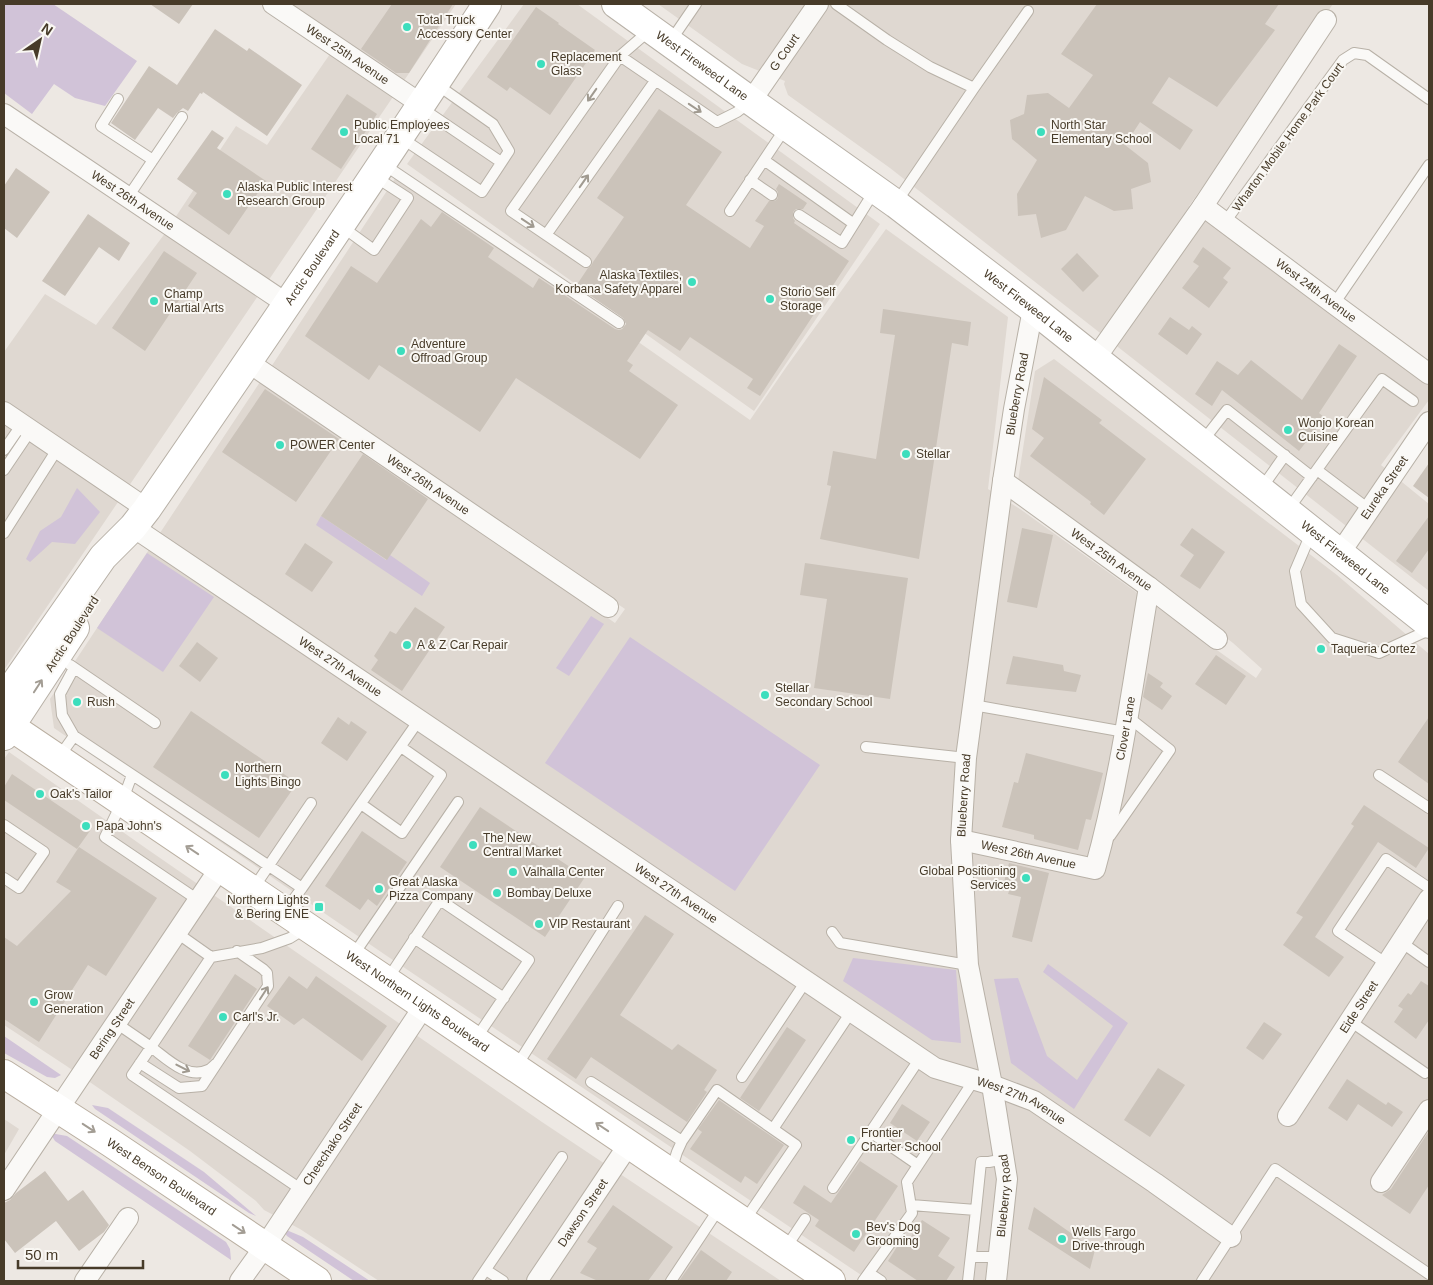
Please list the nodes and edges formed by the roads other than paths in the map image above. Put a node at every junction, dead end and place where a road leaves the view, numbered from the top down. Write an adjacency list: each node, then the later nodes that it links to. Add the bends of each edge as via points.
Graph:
1 (273, 4): 13 (street, West 25th Avenue)
2 (487, 4): 13 (main road, Arctic Boulevard)
3 (616, 4): 9 (main road, West Fireweed Lane)
4 (696, 4): 9 (lane)
5 (818, 4): 16 (street, G Court)
6 (836, 4): 12 (lane, via 930,67)
7 (1028, 11): 12 (lane)
8 (1326, 20): 30 (street)
9 (660, 36): 10 (lane); 16 (main road, West Fireweed Lane)
10 (620, 56): 11 (lane); 36 (lane, one-way to 36, via 511,211)
11 (655, 81): 16 (lane, one-way to 16, via 717,122); 36 (lane, one-way to 11)
12 (974, 88): 28 (lane)
13 (425, 98): 20 (main road, Arctic Boulevard); 23 (lane); 23 (lane, via 493,124 509,151)
14 (118, 99): 21 (lane, via 101,126)
15 (1429, 99): 33 (lane, Wharton Mobile Home Park Court, via 1367,55 1354,52 1344,60)
16 (750, 101): 19 (main road, West Fireweed Lane)
17 (4, 114): 29 (street, West 26th Avenue)
18 (182, 118): 21 (lane)
19 (787, 126): 22 (lane); 28 (main road, West Fireweed Lane)
20 (400, 137): 23 (lane, via 482,192); 25 (main road, Arctic Boulevard)
21 (153, 160): 29 (lane)
22 (764, 160): 26 (lane); 34 (lane)
23 (501, 162)
24 (1429, 166): 39 (lane)
25 (378, 169): 35 (main road, Arctic Boulevard); 35 (lane, via 408,198 374,250); 41 (lane)
26 (750, 180): 27 (lane); 31 (lane)
27 (772, 195)
28 (886, 197): 34 (lane); 40 (main road, West Fireweed Lane)
29 (128, 198): 38 (street, West 26th Avenue)
30 (1203, 206): 33 (street, West 24th Avenue); 42 (street)
31 (730, 211)
32 (800, 214): 34 (lane, via 842,243)
33 (1225, 222): 39 (street, West 24th Avenue)
34 (854, 224)
35 (340, 225): 38 (main road, Arctic Boulevard)
36 (546, 235): 37 (lane)
37 (586, 262)
38 (287, 304): 43 (main road, Arctic Boulevard)
39 (1334, 304): 44 (street, West 24th Avenue)
40 (1033, 309): 42 (main road, West Fireweed Lane); 55 (street, Blueberry Road)
41 (619, 323)
42 (1095, 359): 49 (main road, West Fireweed Lane)
43 (248, 362): 59 (main road, Arctic Boulevard); 64 (street, West 26th Avenue)
44 (1429, 374)
45 (1412, 401): 54 (lane, via 1382,379)
46 (4, 412): 48 (street, West 27th Avenue)
47 (1429, 422): 58 (street, Eureka Street)
48 (26, 427): 50 (street, West 27th Avenue); 51 (lane); 53 (lane)
49 (1202, 443): 52 (lane, via 1227,410); 56 (main road, West Fireweed Lane)
50 (58, 448): 59 (street, West 27th Avenue); 61 (lane)
51 (4, 450)
52 (1285, 455): 54 (lane); 56 (lane)
53 (4, 470)
54 (1314, 474): 57 (lane); 58 (lane)
55 (1003, 481): 63 (street, West 25th Avenue); 70 (street, Blueberry Road)
56 (1261, 489): 57 (main road, West Fireweed Lane)
57 (1288, 510): 60 (main road, West Fireweed Lane)
58 (1370, 510): 62 (street, Eureka Street)
59 (140, 518): 68 (main road, Arctic Boulevard); 69 (main road, Arctic Boulevard, via 103,557); 71 (street, West 27th Avenue)
60 (1312, 530): 62 (main road, West Fireweed Lane); 66 (lane, via 1295,571 1301,604 1332,638 1379,652)
61 (4, 533)
62 (1340, 554): 65 (main road, West Fireweed Lane)
63 (1149, 587): 67 (street, West 25th Avenue); 73 (street, Clover Lane)
64 (608, 607)
65 (1429, 624)
66 (1429, 630)
67 (1217, 639)
68 (66, 662): 72 (lane); 74 (main road, Arctic Boulevard, one-way to 68); 75 (lane, via 60,694 62,715)
69 (4, 699)
70 (973, 705): 73 (lane); 79 (street, Blueberry Road)
71 (419, 720): 76 (lane); 113 (street, West 27th Avenue)
72 (156, 724)
73 (1126, 724): 89 (street, Clover Lane); 89 (lane, via 1170,750)
74 (6, 728): 78 (main road, West Northern Lights Boulevard)
75 (74, 736): 78 (lane); 80 (lane)
76 (401, 747): 85 (lane); 85 (lane, via 441,775 402,832)
77 (866, 747): 79 (lane)
78 (58, 758): 82 (main road, West Northern Lights Boulevard)
79 (966, 758): 88 (street, Blueberry Road)
80 (132, 774): 82 (lane); 90 (lane)
81 (1379, 774): 86 (lane)
82 (122, 802): 91 (main road, West Northern Lights Boulevard, one-way to 82); 98 (lane, via 105,837)
83 (458, 802): 108 (lane)
84 (311, 803): 90 (lane)
85 (361, 804): 94 (lane)
86 (1429, 808)
87 (4, 826): 93 (lane, via 44,852 18,888)
88 (961, 840): 92 (street, West 26th Avenue); 111 (street, Blueberry Road)
89 (1101, 848): 92 (street, Clover Lane)
90 (268, 866): 94 (lane); 96 (lane)
91 (220, 868): 96 (main road, West Northern Lights Boulevard); 98 (street, Bering Street)
92 (1095, 868)
93 (4, 878)
94 (302, 888): 100 (lane)
95 (1429, 888): 110 (lane, via 1386,859 1338,932)
96 (252, 890): 100 (main road, West Northern Lights Boulevard)
97 (1429, 899): 105 (street, Eide Street)
98 (198, 900): 103 (street, Bering Street)
99 (618, 906): 124 (lane)
100 (284, 912): 101 (main road, West Northern Lights Boulevard)
101 (307, 927): 106 (lane, via 290,938 262,948); 108 (main road, West Northern Lights Boulevard)
102 (832, 932): 111 (lane, via 840,943)
103 (176, 933): 107 (lane); 118 (street, Bering Street)
104 (414, 938): 112 (lane); 114 (lane); 114 (lane, via 440,900 529,960)
105 (1401, 942): 109 (lane); 110 (street, Eide Street)
106 (237, 951): 107 (lane); 123 (lane, one-way to 106, via 268,986 263,969)
107 (211, 957): 120 (lane)
108 (352, 958): 112 (main road, West Northern Lights Boulevard)
109 (1429, 962)
110 (1387, 964): 117 (street, Eide Street)
111 (968, 965): 129 (street, Blueberry Road)
112 (386, 981): 115 (main road, West Northern Lights Boulevard)
113 (806, 981): 116 (street, West 27th Avenue); 127 (lane)
114 (504, 998): 119 (lane)
115 (424, 1006): 119 (main road, West Northern Lights Boulevard); 144 (street, Cheechako Street)
116 (851, 1012): 121 (street, West 27th Avenue); 133 (lane)
117 (1350, 1021): 125 (lane); 132 (street, Eide Street)
118 (116, 1023): 120 (lane); 130 (street, Bering Street)
119 (475, 1040): 124 (main road, West Northern Lights Boulevard)
120 (151, 1047): 122 (lane); 123 (lane, one-way to 123, via 186,1072 198,1073)
121 (920, 1058): 129 (street, West 27th Avenue, via 935,1068); 134 (lane)
122 (140, 1063): 123 (lane, via 179,1088 202,1086); 144 (lane, via 132,1075)
123 (218, 1063)
124 (515, 1068): 136 (main road, West Northern Lights Boulevard, one-way to 124)
125 (1425, 1073)
126 (4, 1074): 130 (main road, West Benson Boulevard)
127 (742, 1077)
128 (591, 1082): 135 (lane)
129 (983, 1083): 138 (street, Blueberry Road); 139 (lane); 151 (street, West 27th Avenue, via 1034,1101)
130 (59, 1108): 143 (street, Bering Street); 152 (main road, West Benson Boulevard, one-way to 152)
131 (1429, 1110): 141 (street)
132 (1288, 1116)
133 (773, 1129): 135 (lane, via 716,1090); 150 (lane, via 796,1146)
134 (870, 1132): 139 (lane); 142 (lane)
135 (682, 1141): 140 (lane)
136 (629, 1144): 140 (main road, West Northern Lights Boulevard); 165 (street, Dawson Street)
137 (562, 1157): 156 (lane)
138 (1004, 1159): 147 (lane, via 981,1162); 155 (street, Blueberry Road, via 1007,1179)
139 (918, 1165): 145 (lane, via 907,1182)
140 (670, 1172): 146 (main road, West Northern Lights Boulevard)
141 (1381, 1182)
142 (833, 1188)
143 (4, 1190)
144 (302, 1190): 152 (street, Cheechako Street)
145 (911, 1205): 147 (lane); 158 (lane, via 912,1212)
146 (720, 1206): 150 (main road, West Northern Lights Boulevard); 166 (lane)
147 (976, 1210): 154 (lane)
148 (128, 1218): 160 (street)
149 (805, 1219): 153 (lane)
150 (744, 1222): 153 (main road, West Northern Lights Boulevard)
151 (1231, 1237): 157 (lane, via 1275,1169); 170 (lane)
152 (265, 1246): 161 (street, Cheechako Street); 162 (main road, West Benson Boulevard)
153 (785, 1250): 159 (main road, West Northern Lights Boulevard)
154 (972, 1257): 155 (lane); 168 (lane)
155 (999, 1257): 169 (street, Blueberry Road)
156 (486, 1270): 163 (lane); 164 (lane)
157 (1429, 1274)
158 (866, 1277): 167 (lane)
159 (827, 1280)
160 (85, 1281)
161 (240, 1281)
162 (317, 1281)
163 (478, 1281)
164 (503, 1281)
165 (537, 1281)
166 (671, 1281)
167 (881, 1281)
168 (968, 1281)
169 (996, 1281)
170 (1202, 1281)

